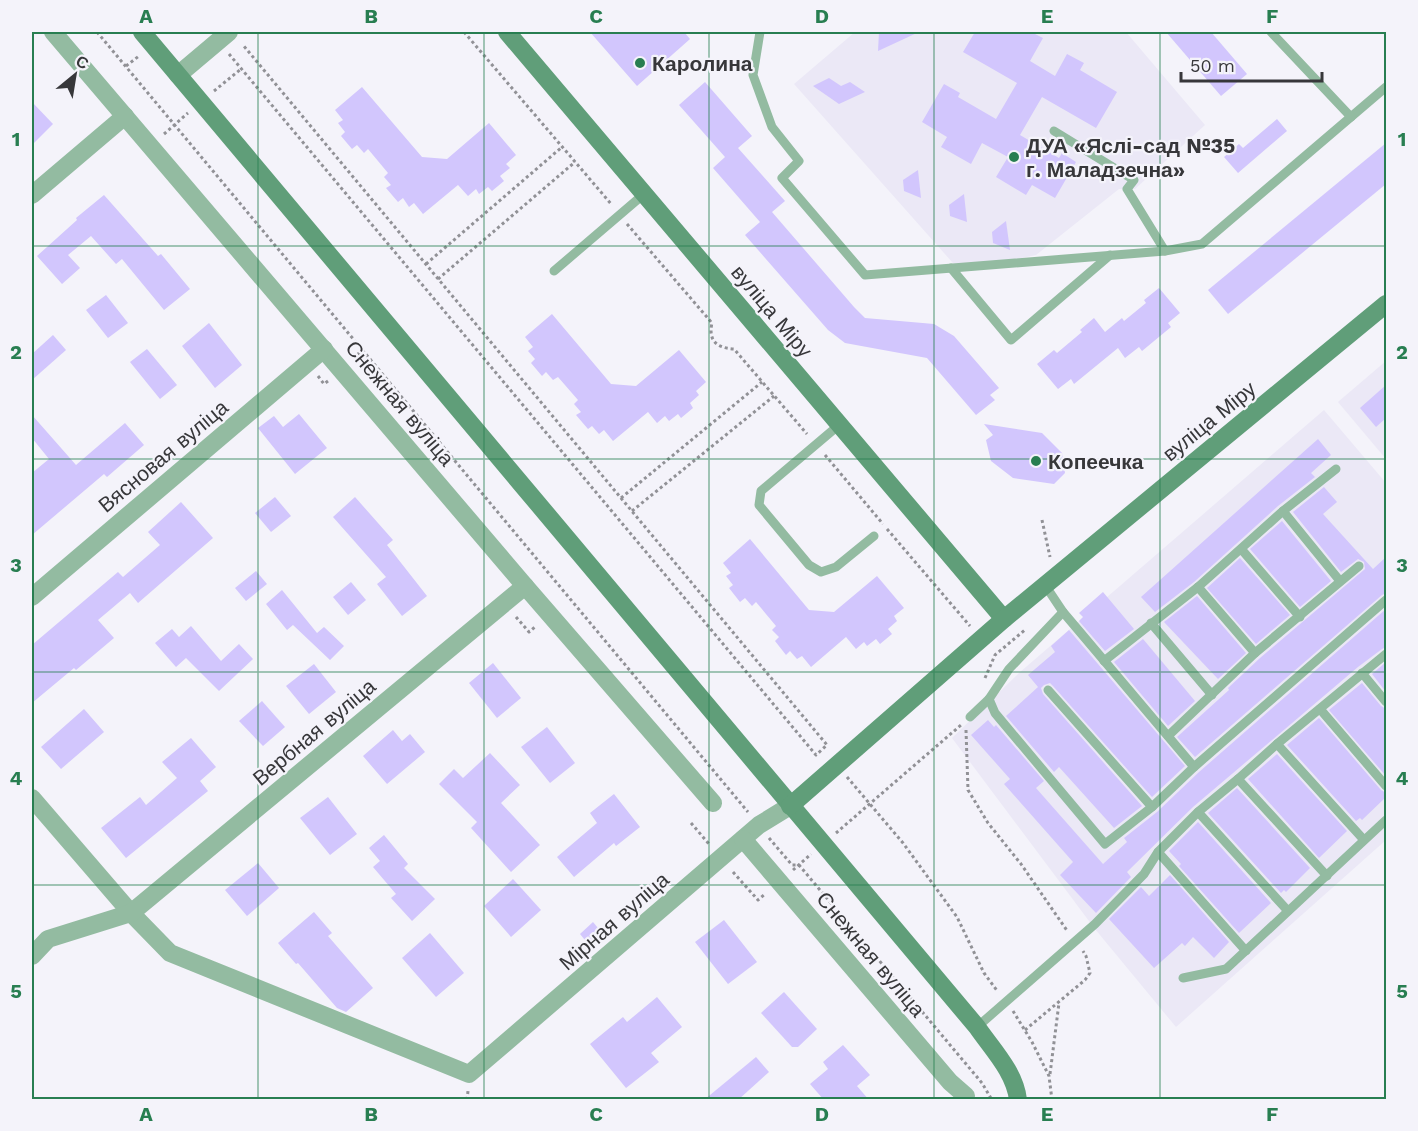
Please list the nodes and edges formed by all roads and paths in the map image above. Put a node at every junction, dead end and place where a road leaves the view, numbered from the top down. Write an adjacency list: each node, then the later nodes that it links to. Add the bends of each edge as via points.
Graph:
1 (53, 32): 13 (street, Снежная вуліца)
2 (97, 32): 80 (path)
3 (142, 32): 10 (main road)
4 (464, 32): 16 (path)
5 (507, 32): 18 (main road, вуліца Міру)
6 (760, 32): 24 (lane, via 753,75 772,127 799,161 782,178 865,275)
7 (1271, 32): 14 (lane)
8 (229, 38): 9 (path); 10 (street); 23 (path)
9 (241, 69): 12 (path); 67 (path, via 816,755)
10 (178, 75): 75 (main road)
11 (1386, 87): 14 (lane)
12 (213, 92)
13 (125, 116): 19 (street); 28 (street, Снежная вуліца)
14 (1351, 117): 21 (lane, via 1202,244)
15 (1054, 132): 21 (lane, via 1134,180 1127,189)
16 (562, 147): 17 (path); 23 (path)
17 (575, 162): 20 (path); 26 (path)
18 (644, 194): 20 (lane); 31 (main road, вуліца Міру)
19 (32, 195)
20 (620, 215): 25 (lane); 29 (path, via 712,323 714,342 722,348 734,349)
21 (1165, 251): 22 (lane)
22 (1110, 255): 24 (lane); 24 (lane, via 1011,340)
23 (426, 264): 26 (path)
24 (951, 268)
25 (554, 271)
26 (438, 279): 34 (path)
27 (1386, 304): 41 (main road, вуліца Міру)
28 (324, 349): 43 (street, Снежная вуліца); 45 (street, Вясновая вуліца)
29 (762, 382): 30 (path); 34 (path)
30 (774, 396): 32 (path); 35 (path)
31 (839, 425): 32 (lane); 49 (main road, вуліца Міру)
32 (816, 445): 38 (lane, via 760,491 759,505 809,565 821,572 836,567); 52 (path)
33 (1336, 469): 36 (lane)
34 (621, 498): 35 (path)
35 (632, 511): 67 (path, via 827,745)
36 (1283, 511): 39 (lane); 42 (lane)
37 (1042, 520): 41 (path)
38 (874, 536)
39 (1242, 550): 44 (lane); 48 (lane)
40 (1359, 566): 42 (lane)
41 (1050, 581): 47 (lane); 49 (main road, вуліца Міру)
42 (1340, 581): 48 (lane)
43 (525, 586): 73 (street, Снежная вуліца); 91 (street, Вербная вуліца)
44 (1198, 587): 50 (lane); 53 (lane)
45 (32, 597)
46 (1386, 600): 69 (lane)
47 (1063, 612): 56 (lane); 61 (lane, via 1009,669)
48 (1300, 617): 53 (lane)
49 (1004, 618): 52 (main road, вуліца Міру)
50 (1151, 623): 56 (lane); 60 (lane)
51 (1030, 625): 55 (path)
52 (981, 640): 55 (path); 68 (main road, вуліца Міру)
53 (1255, 653): 60 (lane)
54 (1386, 654): 57 (lane)
55 (994, 655): 58 (path)
56 (1104, 661): 65 (lane)
57 (1362, 674): 62 (lane); 63 (lane)
58 (983, 682)
59 (1048, 690): 76 (lane)
60 (1212, 695): 65 (lane)
61 (989, 699): 64 (lane); 76 (lane, via 994,712 1106,844)
62 (1386, 702)
63 (1320, 709): 66 (lane); 71 (lane)
64 (970, 717): 74 (path); 92 (path, via 965,731 968,790)
65 (1168, 736): 69 (lane)
66 (1276, 744): 70 (lane); 82 (lane)
67 (823, 748): 68 (path)
68 (837, 765): 74 (path); 75 (main road, вуліца Міру)
69 (1194, 767): 76 (lane)
70 (1238, 779): 77 (lane); 88 (lane)
71 (1386, 786)
72 (32, 798): 91 (street)
73 (713, 803)
74 (870, 804): 84 (path); 96 (path, via 957,917 984,973)
75 (790, 806): 80 (street, Мірная вуліца); 84 (main road)
76 (1152, 807)
77 (1198, 812): 85 (lane); 90 (lane)
78 (1386, 820): 82 (lane)
79 (691, 823): 83 (path)
80 (759, 825): 81 (street, Мірная вуліца); 87 (path, via 792,865)
81 (743, 839): 89 (street, Снежная вуліца); 91 (street, Мірная вуліца, via 470,1074 170,953)
82 (1364, 840): 88 (lane)
83 (710, 844)
84 (823, 844): 87 (path); 98 (main road)
85 (1158, 852): 92 (lane, via 1144,874); 93 (lane)
86 (727, 865): 89 (path, via 758,900)
87 (799, 865): 89 (path); 102 (path, via 982,1083)
88 (1327, 876): 90 (lane)
89 (779, 882): 101 (street, Снежная вуліца)
90 (1288, 911): 93 (lane)
91 (131, 913): 94 (street, via 48,939)
92 (1075, 942): 96 (lane); 97 (path, via 1086,956 1090,973)
93 (1246, 951): 95 (lane, via 1226,969)
94 (32, 956)
95 (1183, 978)
96 (1007, 1002): 98 (lane); 99 (path)
97 (1059, 1002): 99 (path); 100 (path)
98 (977, 1027): 103 (main road, via 1006,1067)
99 (1025, 1030): 100 (path)
100 (1049, 1076): 104 (path)
101 (966, 1096)
102 (992, 1100)
103 (1018, 1100)
104 (1052, 1100)

